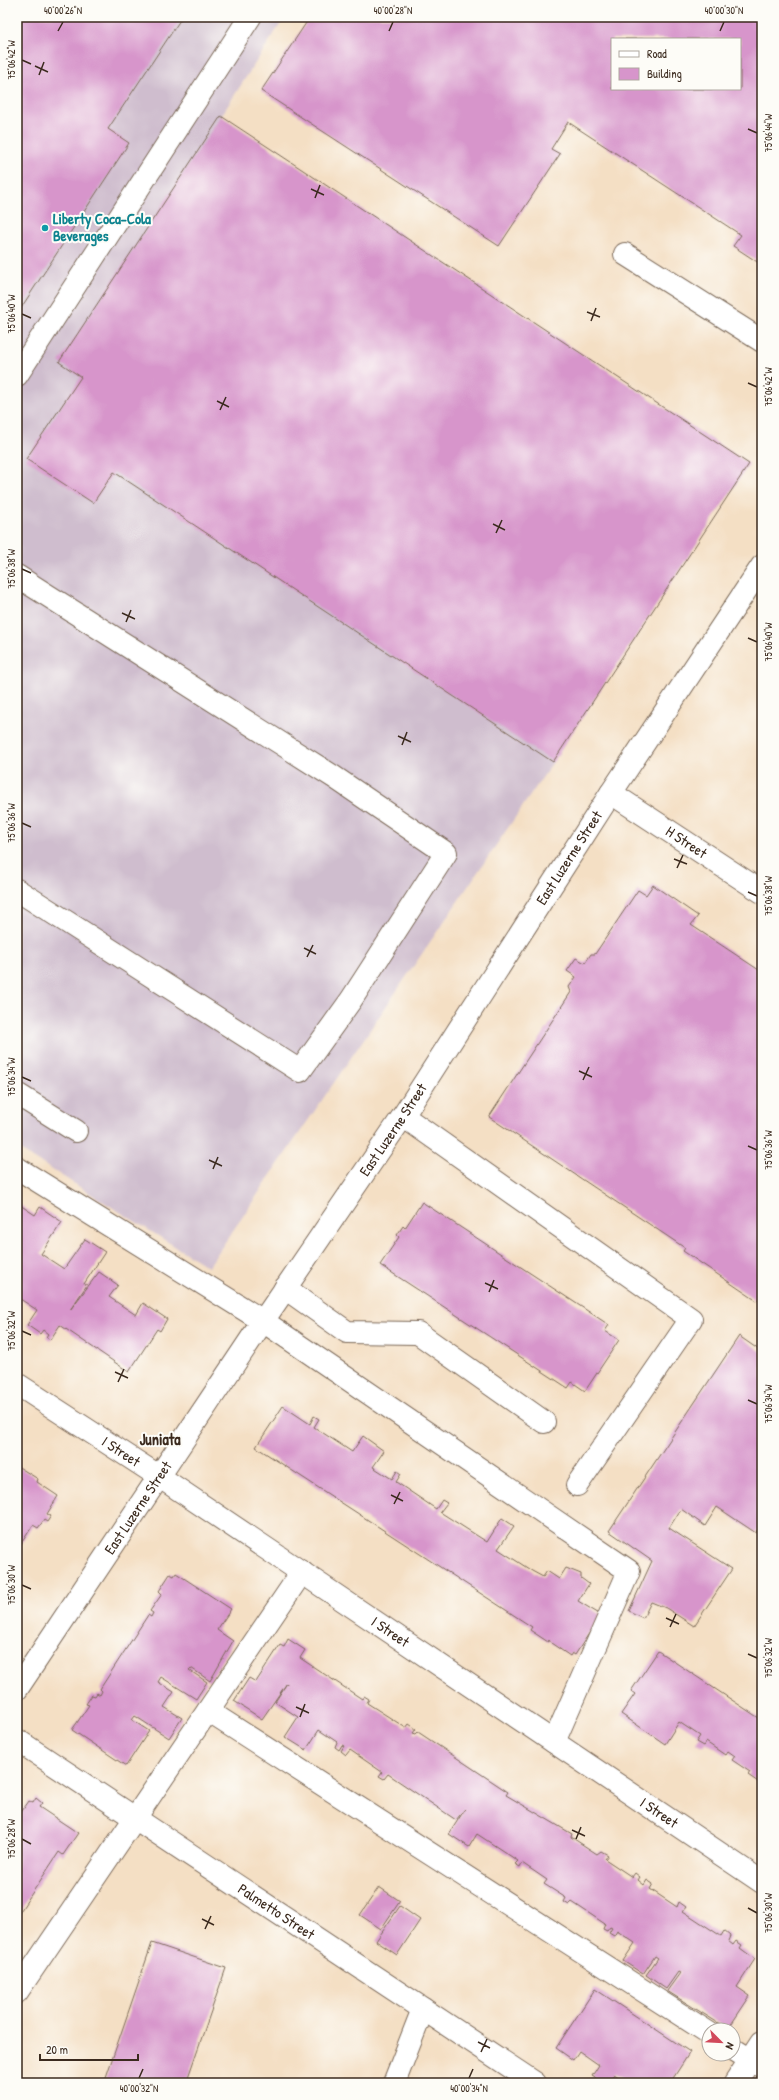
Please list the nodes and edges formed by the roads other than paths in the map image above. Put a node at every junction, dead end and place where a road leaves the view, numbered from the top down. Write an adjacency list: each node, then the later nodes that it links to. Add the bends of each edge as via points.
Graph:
1 (250, 17): 4 (street)
2 (625, 254): 3 (street)
3 (762, 341)
4 (17, 375)
5 (762, 566): 7 (street, East Luzerne Street)
6 (17, 576): 8 (street, via 334,778 446,853 351,1000 300,1071)
7 (611, 793): 9 (street, H Street); 11 (street, East Luzerne Street)
8 (17, 890)
9 (762, 892)
10 (17, 1094): 12 (street)
11 (403, 1116): 14 (street, East Luzerne Street); 19 (street, via 691,1318)
12 (76, 1131)
13 (17, 1168): 15 (street)
14 (285, 1288): 15 (street, East Luzerne Street); 17 (street, via 347,1332 418,1333)
15 (263, 1321): 18 (street, East Luzerne Street); 24 (street, via 629,1571)
16 (19, 1389): 18 (street, I Street)
17 (544, 1422)
18 (160, 1477): 20 (street, I Street); 21 (street, East Luzerne Street)
19 (577, 1485)
20 (302, 1572): 22 (street); 24 (street, I Street)
21 (17, 1690)
22 (208, 1711): 25 (street); 29 (street)
23 (17, 1740): 25 (street, Palmetto Street)
24 (554, 1742): 26 (street, I Street)
25 (135, 1818): 27 (street); 28 (street, Palmetto Street)
26 (762, 1882)
27 (17, 1992)
28 (423, 2009): 31 (street); 32 (street, Palmetto Street)
29 (701, 2028)
30 (752, 2055): 33 (street)
31 (394, 2083)
32 (535, 2083)
33 (735, 2083)

